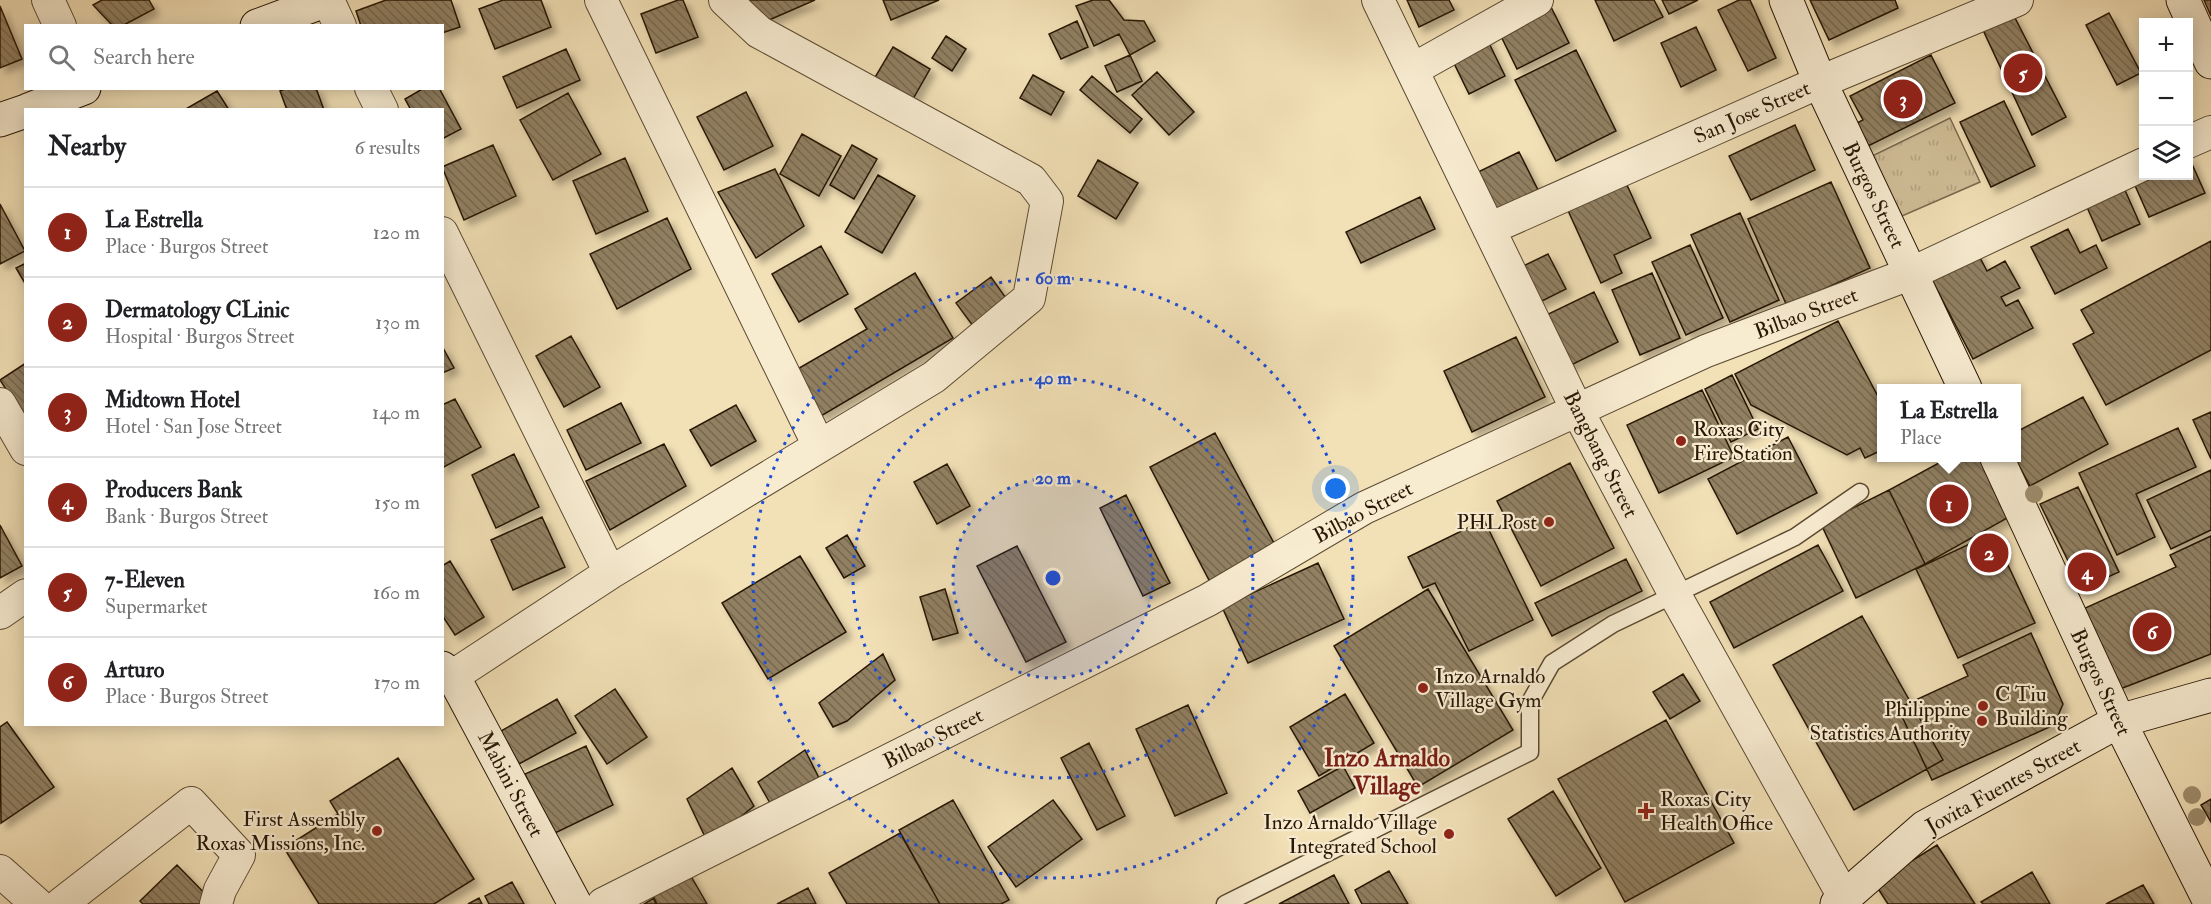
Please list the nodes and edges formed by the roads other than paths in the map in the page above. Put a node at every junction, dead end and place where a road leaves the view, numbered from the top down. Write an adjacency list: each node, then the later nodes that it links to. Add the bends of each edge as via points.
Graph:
1 (48, 0): 10 (street)
2 (328, 0): 11 (street); 12 (street)
3 (601, 0): 32 (street)
4 (725, 0): 32 (street, via 759,32 1031,180 1047,201 1029,298 934,376)
5 (1378, 0): 14 (street, Bangbang Street)
6 (1537, 0): 14 (street)
7 (1786, 0): 15 (street, Burgos Street)
8 (2017, 0): 15 (street, San Jose Street)
9 (2183, 0): 13 (street)
10 (59, 24)
11 (262, 24)
12 (339, 24)
13 (2211, 62)
14 (1412, 70): 25 (street, Bangbang Street)
15 (1820, 82): 25 (street, San Jose Street); 27 (street, Burgos Street)
16 (372, 90): 19 (street)
17 (73, 98): 18 (street)
18 (35, 108)
19 (381, 108)
20 (24, 111): 21 (street)
21 (0, 120)
22 (2211, 132): 23 (street)
23 (2193, 140)
24 (2139, 166): 27 (street, Bilbao Street)
25 (1489, 229): 30 (street, Bangbang Street)
26 (444, 237): 35 (street)
27 (1912, 273): 28 (street, Burgos Street); 30 (street, Bilbao Street, via 1706,351)
28 (1963, 384)
29 (0, 404): 31 (street)
30 (1576, 408): 36 (street, Bangbang Street); 48 (street, Bilbao Street, via 1364,508 1208,600)
31 (24, 446)
32 (819, 446): 35 (street)
33 (1999, 462): 41 (street, Burgos Street)
34 (1860, 492): 36 (lane, via 1795,537)
35 (610, 573): 39 (street)
36 (1675, 595): 43 (street, Bangbang Street); 49 (lane, via 1612,624 1552,663 1530,702 1530,752)
37 (24, 596): 38 (street)
38 (0, 613)
39 (448, 672): 47 (street, Mabini Street)
40 (2211, 695): 41 (street, Jovita Fuentes Street)
41 (2119, 721): 43 (street, Jovita Fuentes Street, via 1925,827); 50 (street, Burgos Street)
42 (0, 871): 44 (street)
43 (1840, 900)
44 (37, 904)
45 (61, 904): 46 (street, via 191,803 239,855)
46 (216, 904)
47 (574, 904)
48 (603, 904)
49 (1225, 904)
50 (2211, 904)

